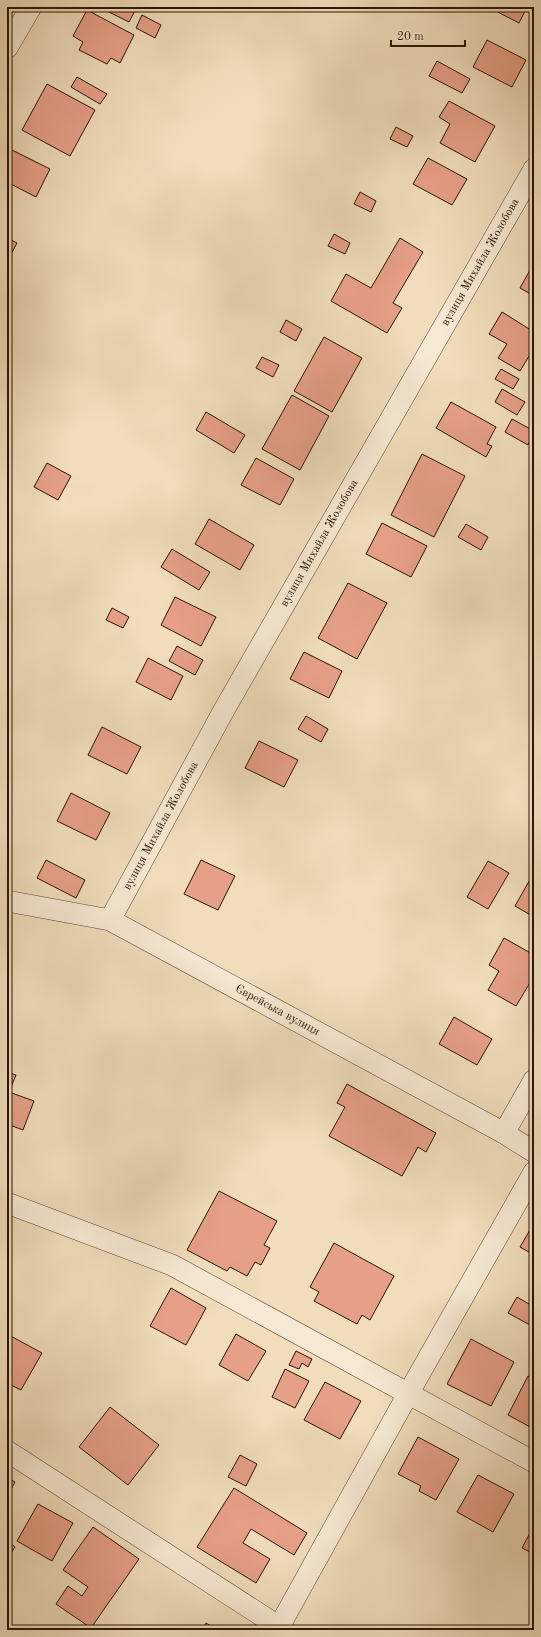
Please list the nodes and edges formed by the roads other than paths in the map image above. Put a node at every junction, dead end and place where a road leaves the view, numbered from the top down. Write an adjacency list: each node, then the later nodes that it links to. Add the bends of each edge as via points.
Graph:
1 (31, 7): 2 (street)
2 (7, 48)
3 (534, 169): 5 (street, вулиця Михайла Жолобова, via 224,710)
4 (8, 903): 5 (street, Єврейська вулиця)
5 (110, 920): 7 (street, Єврейська вулиця)
6 (534, 1080): 7 (street)
7 (504, 1133): 8 (street, Єврейська вулиця)
8 (534, 1152)
9 (534, 1172): 11 (street)
10 (7, 1203): 11 (street, via 172,1265)
11 (408, 1394): 13 (street); 14 (street)
12 (7, 1451): 14 (street)
13 (534, 1462)
14 (282, 1629)

